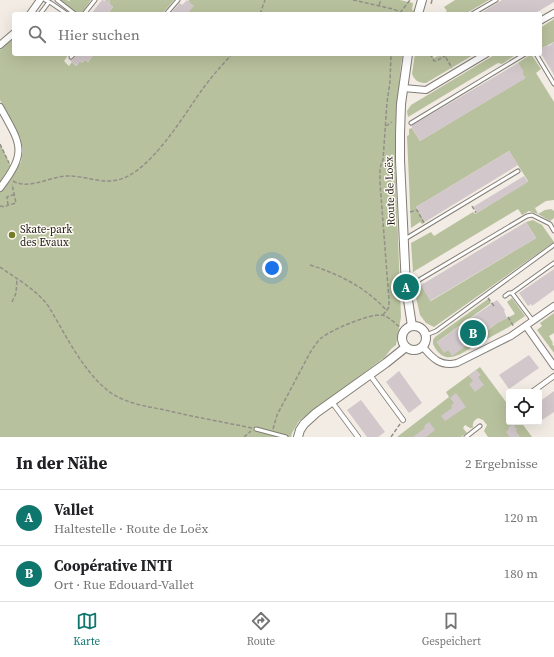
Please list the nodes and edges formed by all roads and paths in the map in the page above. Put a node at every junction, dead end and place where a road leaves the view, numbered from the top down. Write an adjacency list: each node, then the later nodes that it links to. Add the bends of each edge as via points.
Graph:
1 (40, 0): 16 (street)
2 (45, 0): 13 (lane)
3 (57, 0): 19 (lane)
4 (95, 0): 20 (lane)
5 (178, 0): 21 (lane)
6 (265, 0): 22 (path)
7 (353, 0): 15 (path)
8 (381, 0): 15 (path)
9 (410, 0): 24 (path)
10 (432, 0): 14 (path)
11 (496, 0): 26 (lane)
12 (420, 1): 25 (street)
13 (49, 2): 17 (lane); 18 (lane)
14 (433, 4)
15 (379, 5): 23 (path)
16 (31, 12)
17 (42, 12)
18 (64, 12)
19 (72, 12)
20 (86, 12)
21 (168, 12)
22 (261, 12)
23 (398, 12)
24 (401, 12)
25 (418, 12)
26 (475, 12)
27 (554, 13): 28 (street)
28 (542, 20)
29 (12, 34): 30 (street)
30 (0, 45)
31 (230, 56): 52 (path, via 164,143 149,161 136,171 115,181 70,176 37,183 17,183 11,180)
32 (391, 56): 45 (path)
33 (408, 56): 41 (street, Route de Loëx)
34 (431, 56): 35 (path, via 434,61)
35 (445, 56): 39 (path)
36 (483, 56): 39 (street)
37 (522, 56): 44 (lane)
38 (537, 56): 40 (lane)
39 (455, 73): 41 (street, via 426,90)
40 (554, 84)
41 (403, 88): 60 (street, Route de Loëx, via 400,141)
42 (0, 107): 49 (street, via 18,141 18,156)
43 (393, 120): 45 (path)
44 (411, 123)
45 (386, 126): 73 (path, via 380,183 389,300)
46 (0, 144): 47 (path)
47 (2, 149): 48 (path); 49 (path)
48 (0, 151)
49 (13, 170): 51 (street)
50 (518, 171): 58 (lane)
51 (0, 188)
52 (15, 194): 53 (path, via 7,197); 53 (path, via 16,203)
53 (8, 205): 54 (path)
54 (0, 206)
55 (473, 208): 57 (path)
56 (412, 212): 58 (path, via 417,210)
57 (476, 213)
58 (426, 226): 60 (lane)
59 (554, 231): 66 (lane, via 550,224 530,215)
60 (404, 240): 78 (street, Route de Loëx, via 406,287)
61 (554, 246): 81 (lane, via 436,331)
62 (554, 263): 67 (lane)
63 (310, 265): 73 (path, via 365,291)
64 (0, 267): 65 (path)
65 (17, 279): 70 (path); 91 (path, via 44,300 90,373 116,396 124,401)
66 (419, 280)
67 (512, 293): 68 (lane); 76 (lane)
68 (505, 296)
69 (490, 300): 71 (path)
70 (12, 302)
71 (494, 306)
72 (554, 306): 76 (street)
73 (387, 311): 74 (path)
74 (383, 316): 80 (path); 92 (path, via 356,322 319,340 277,415)
75 (508, 317): 77 (path)
76 (533, 322): 79 (street)
77 (511, 323)
78 (412, 326): 81 (street, via 422,329); 82 (street, via 406,329 402,336)
79 (526, 326): 83 (street, via 453,364 439,362); 84 (street)
80 (400, 327)
81 (426, 335): 83 (street)
82 (406, 347): 83 (street, via 413,350); 85 (street)
83 (423, 347)
84 (554, 366)
85 (370, 375): 88 (street); 89 (street)
86 (554, 376): 87 (street)
87 (536, 389)
88 (332, 402): 95 (street, via 309,419); 96 (street)
89 (403, 420): 97 (path)
90 (480, 426): 98 (lane)
91 (256, 429): 92 (lane); 93 (path)
92 (272, 434): 94 (lane)
93 (244, 437)
94 (286, 437)
95 (298, 437)
96 (358, 437)
97 (391, 437)
98 (466, 437)

